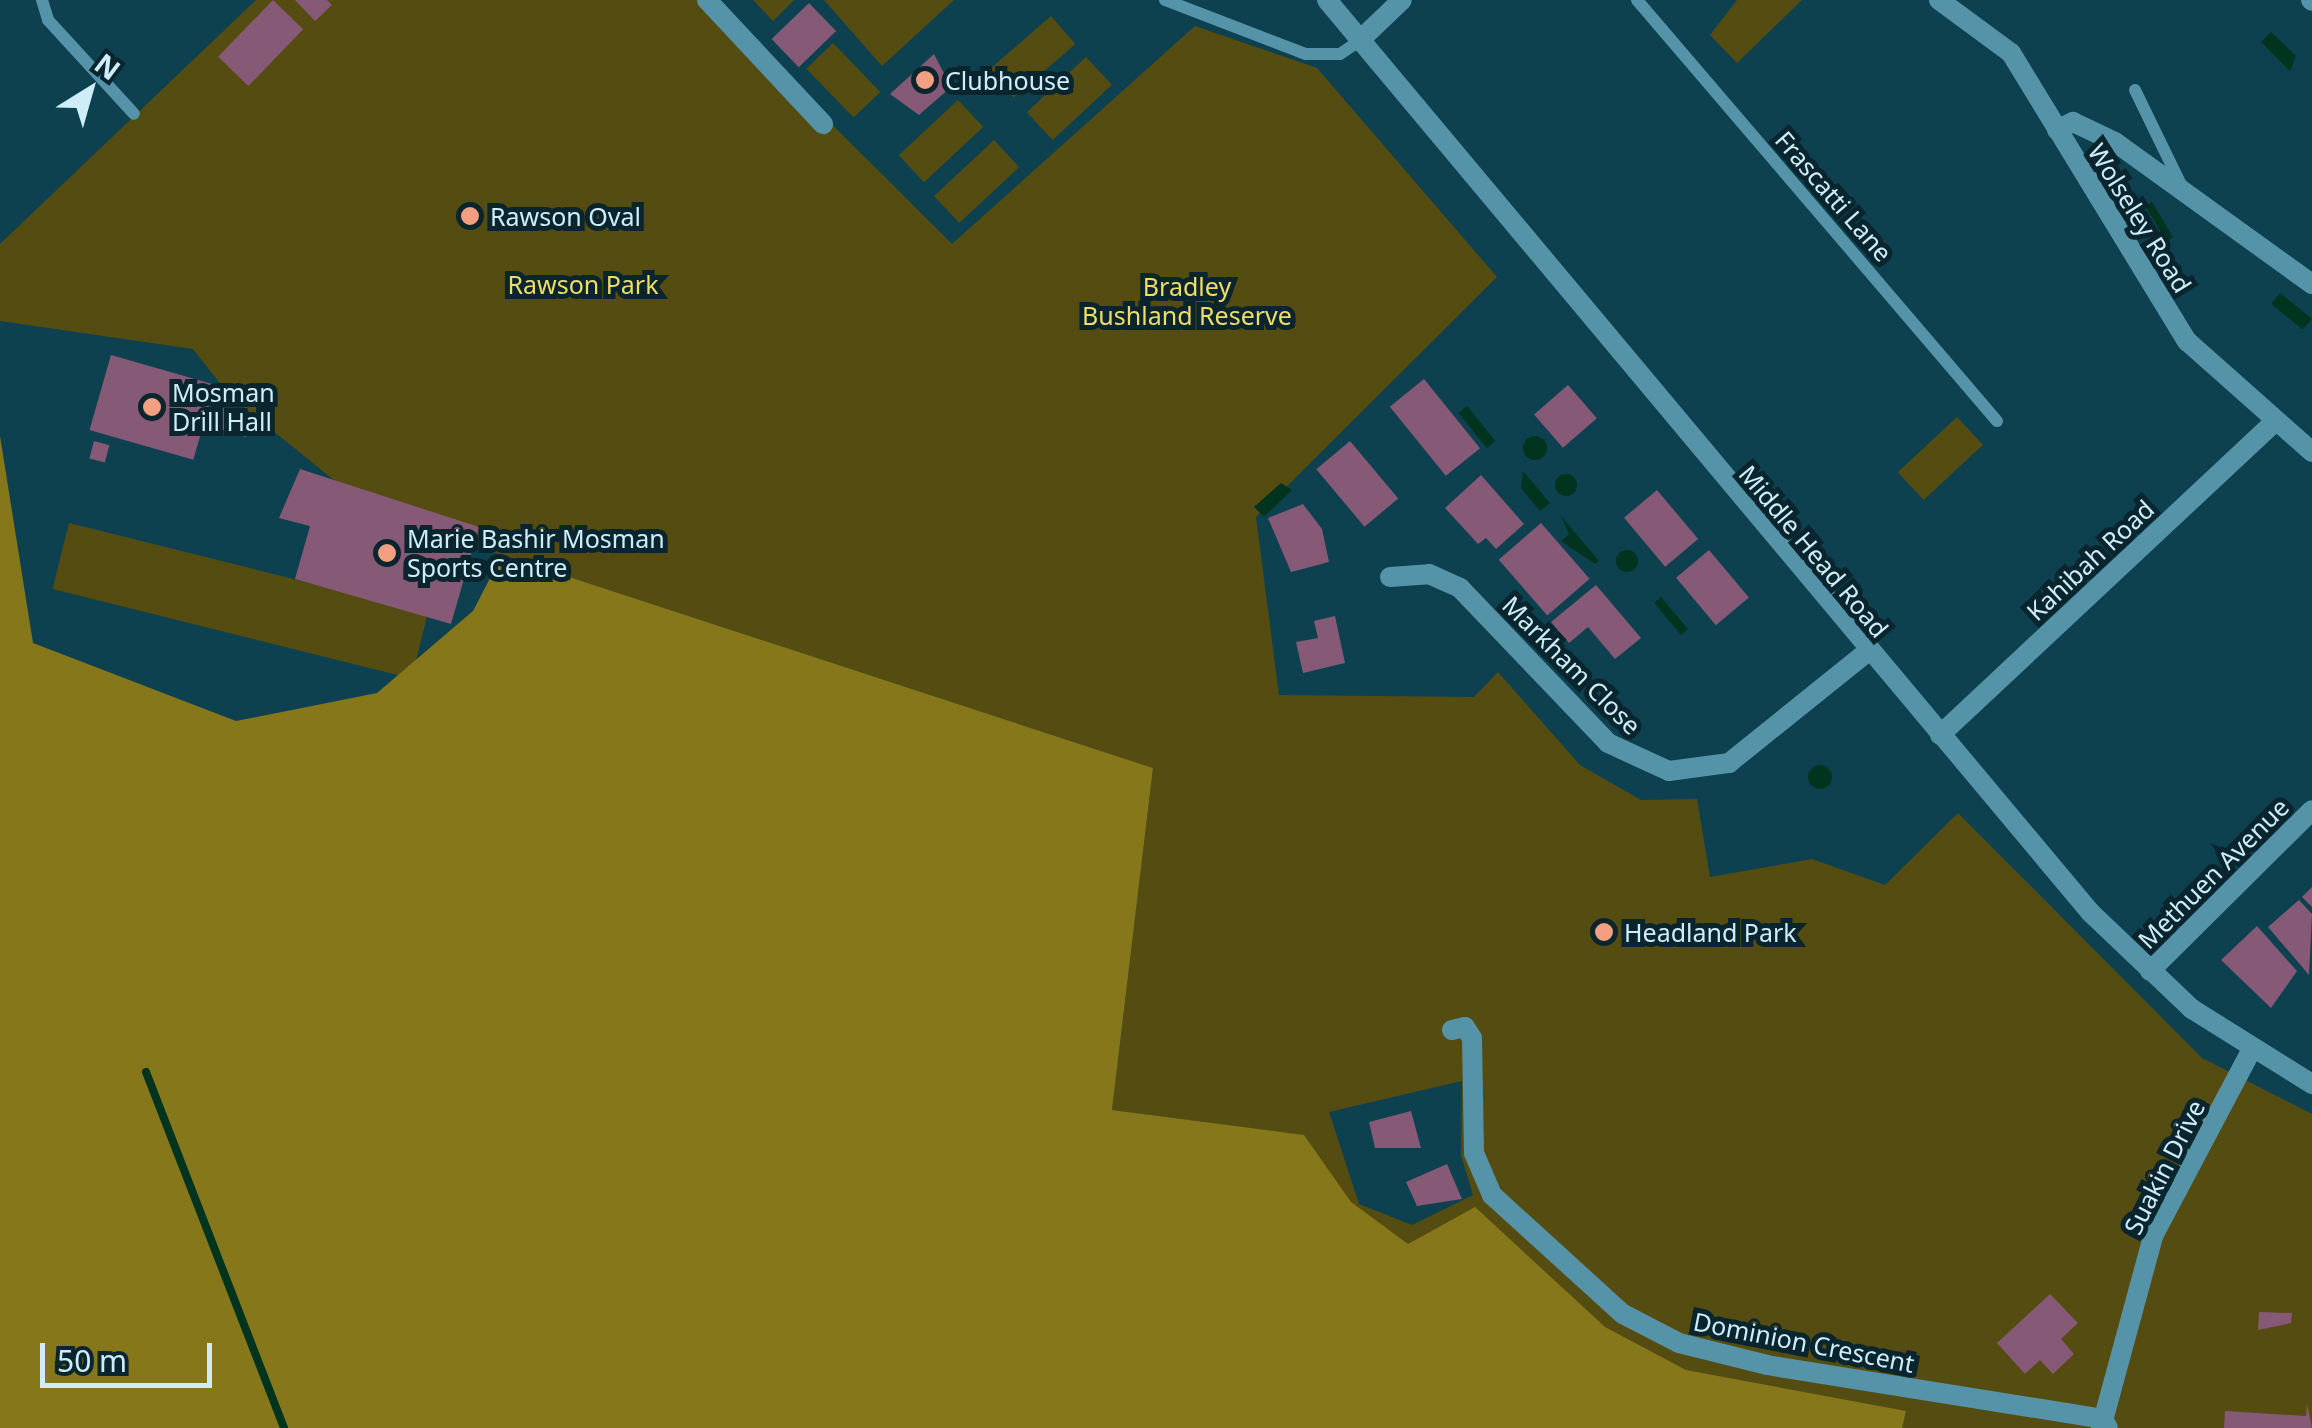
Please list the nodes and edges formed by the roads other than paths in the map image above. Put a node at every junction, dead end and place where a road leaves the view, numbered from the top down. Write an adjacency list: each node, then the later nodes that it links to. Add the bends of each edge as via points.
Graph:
1 (42, 0): 10 (lane, via 48,20)
2 (706, 0): 11 (street)
3 (1165, 0): 8 (lane, via 1306,54 1340,54)
4 (1327, 0): 8 (street, Middle Head Road)
5 (1402, 0): 8 (street)
6 (1637, 0): 16 (lane, Frascatti Lane)
7 (1939, 0): 12 (street, Wolseley Road, via 2011,53)
8 (1359, 41): 19 (street, Middle Head Road)
9 (2135, 90): 13 (lane)
10 (134, 114)
11 (823, 124)
12 (2057, 130): 13 (street, via 2072,122 2116,142); 15 (street, Wolseley Road, via 2186,341)
13 (2185, 194): 14 (street)
14 (2312, 284)
15 (2276, 420): 17 (street, Wolseley Road); 20 (street, Kahibah Road)
16 (1997, 422)
17 (2312, 452)
18 (1390, 577): 19 (street, Markham Close, via 1429,574 1460,588 1608,743 1669,771 1730,762)
19 (1867, 652): 20 (street, Middle Head Road)
20 (1940, 736): 22 (street, Middle Head Road)
21 (2312, 810): 22 (street, Methuen Avenue)
22 (2150, 971): 24 (street, Middle Head Road)
23 (1452, 1030): 26 (street, Dominion Crescent, via 1464,1027 1472,1038 1474,1153 1492,1195 1623,1314 1678,1343 1768,1364)
24 (2252, 1050): 25 (street, Middle Head Road); 26 (street, Suakin Drive, via 2152,1236)
25 (2312, 1084)
26 (2104, 1425)

